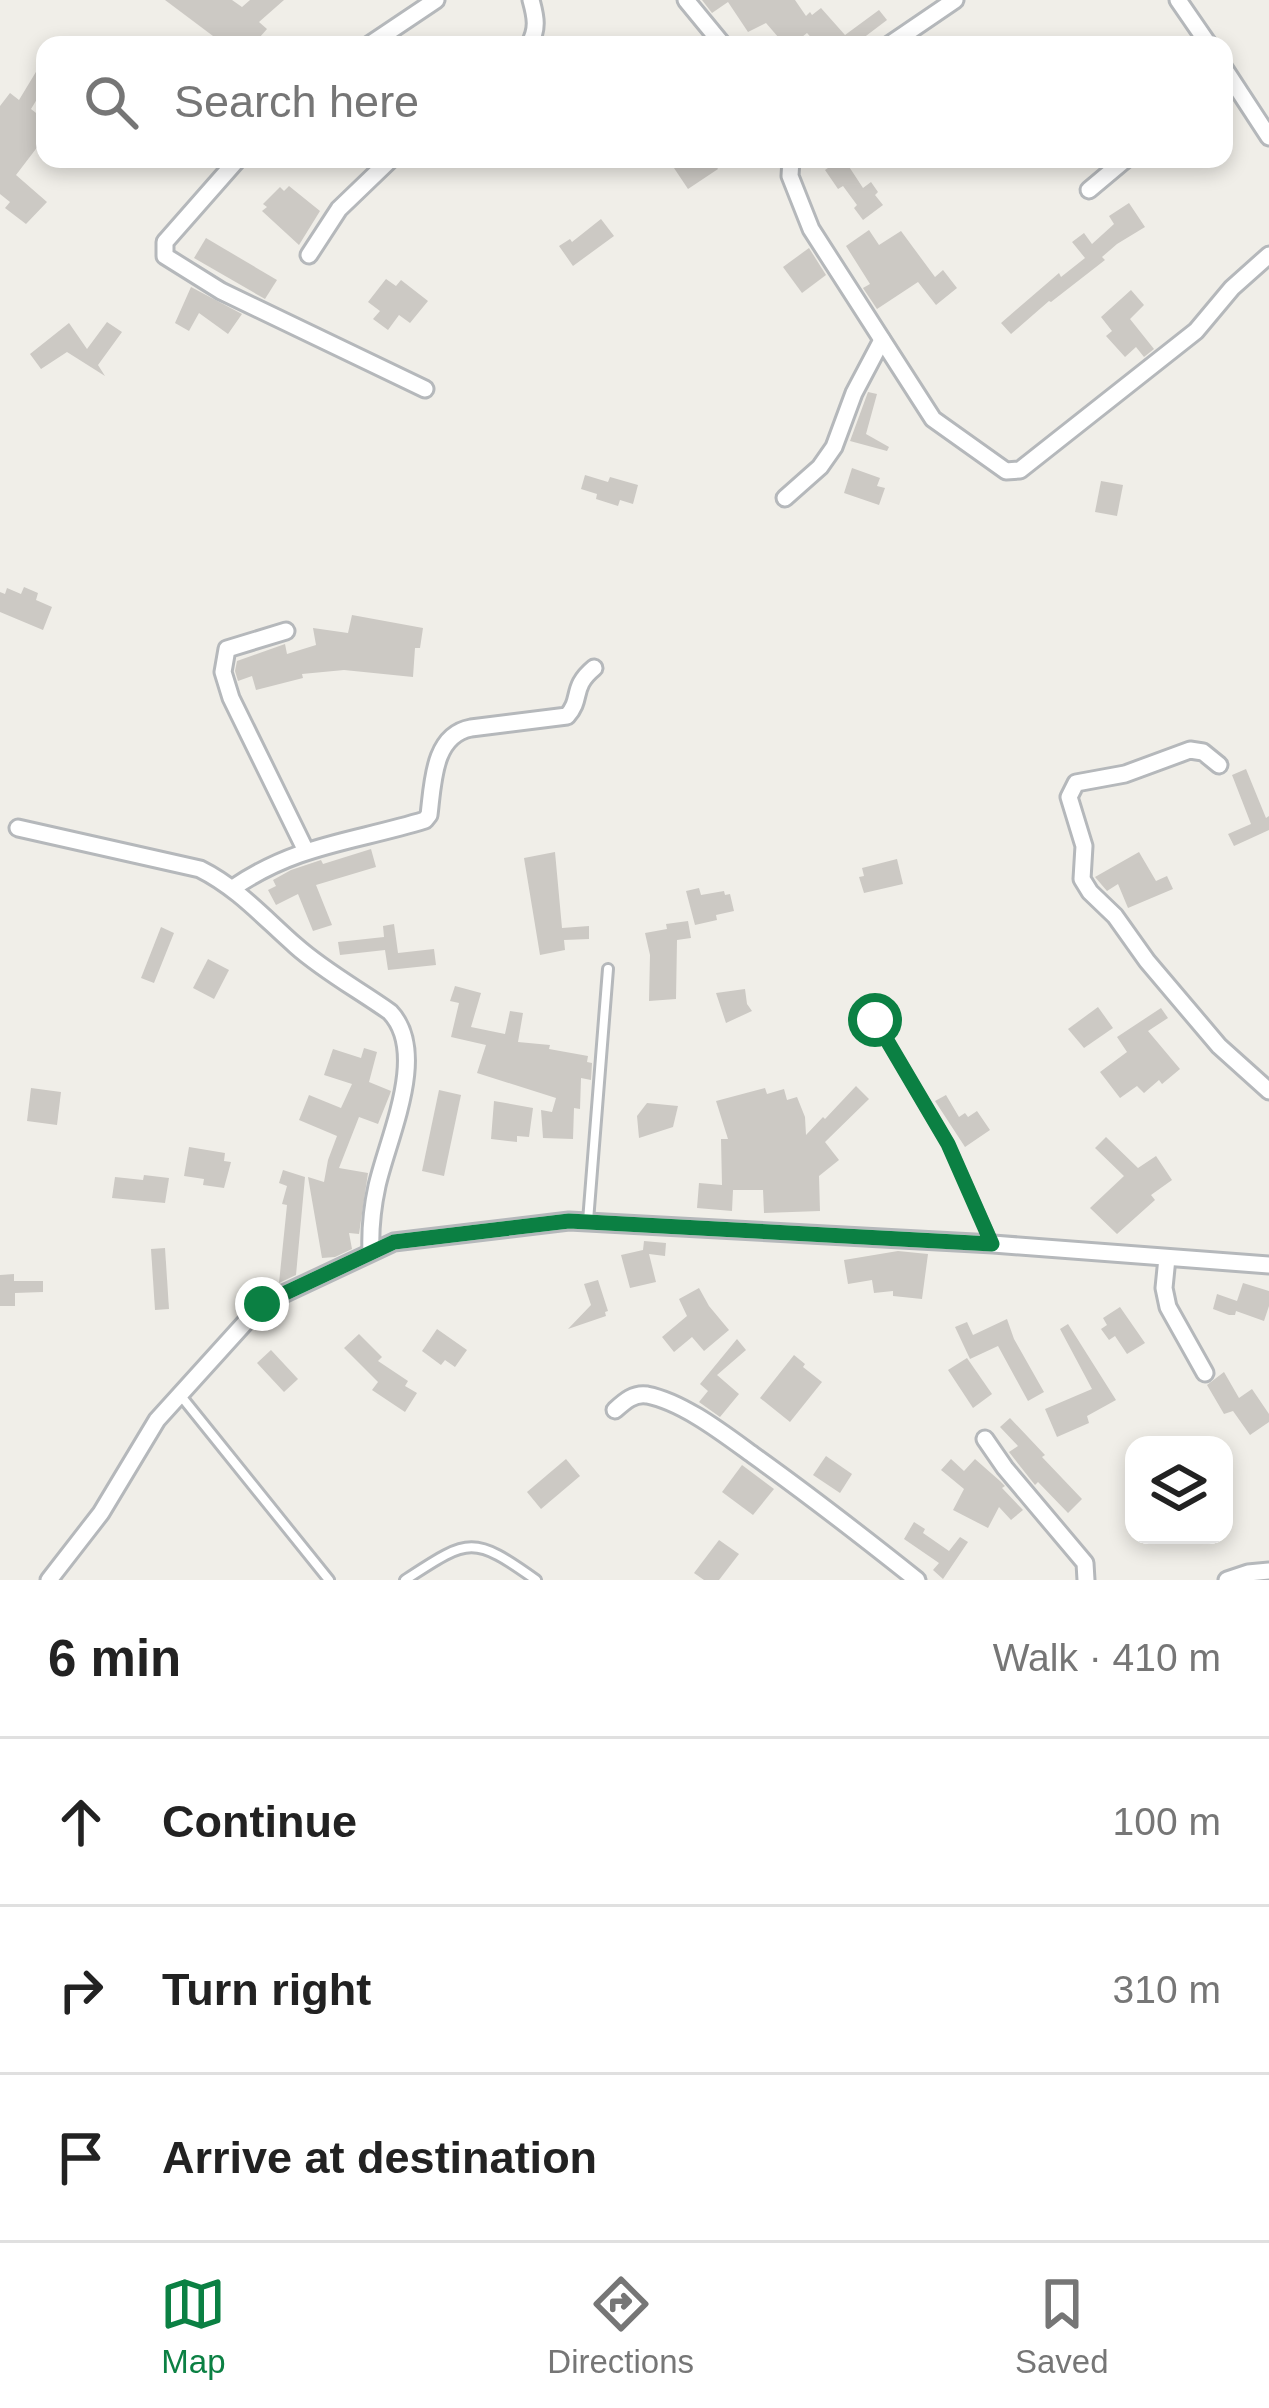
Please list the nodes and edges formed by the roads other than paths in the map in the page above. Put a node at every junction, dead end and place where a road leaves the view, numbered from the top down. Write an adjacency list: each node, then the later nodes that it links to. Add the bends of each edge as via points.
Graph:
1 (436, 0): 6 (street)
2 (531, 0): 7 (street)
3 (686, 0): 8 (street)
4 (955, 0): 9 (street)
5 (1178, 0): 10 (street)
6 (382, 36)
7 (534, 36)
8 (716, 36)
9 (902, 36)
10 (1203, 36)
11 (1233, 82): 12 (street)
12 (1269, 137)
13 (230, 168): 21 (street, via 165,242 164,256)
14 (382, 168): 18 (street, via 339,209)
15 (790, 168): 20 (street, via 811,229)
16 (1115, 168): 17 (street)
17 (1089, 190)
18 (309, 255)
19 (1269, 255): 20 (street, via 1196,331 1019,470 1006,471 933,419)
20 (882, 340): 22 (street, via 834,447)
21 (424, 389)
22 (785, 498)
23 (286, 631): 27 (street, via 226,649 223,672)
24 (595, 668): 27 (street, via 582,678 567,716 451,735 425,820)
25 (1219, 765): 31 (street, via 1190,750 1076,783 1070,797 1084,846 1082,879 1219,1046)
26 (18, 828): 28 (street, via 200,869)
27 (307, 851): 28 (street)
28 (233, 888): 34 (street, via 400,1023 408,1070 370,1220)
29 (608, 969): 32 (lane)
30 (875, 1020): 33 (lane, via 948,1144)
31 (1269, 1091)
32 (588, 1222): 33 (street); 34 (street, via 394,1242)
33 (992, 1244): 35 (street)
34 (371, 1252): 38 (street, via 262,1304)
35 (1167, 1258): 36 (street); 37 (street, via 1168,1307)
36 (1269, 1265)
37 (1205, 1372)
38 (180, 1395): 42 (street); 43 (lane)
39 (615, 1410): 46 (street, via 642,1394 713,1427)
40 (986, 1439): 47 (street, via 1085,1563)
41 (1269, 1571): 48 (street)
42 (49, 1580)
43 (329, 1580)
44 (405, 1580): 45 (lane, via 454,1549 477,1546)
45 (536, 1580)
46 (917, 1580)
47 (1086, 1580)
48 (1228, 1580)

